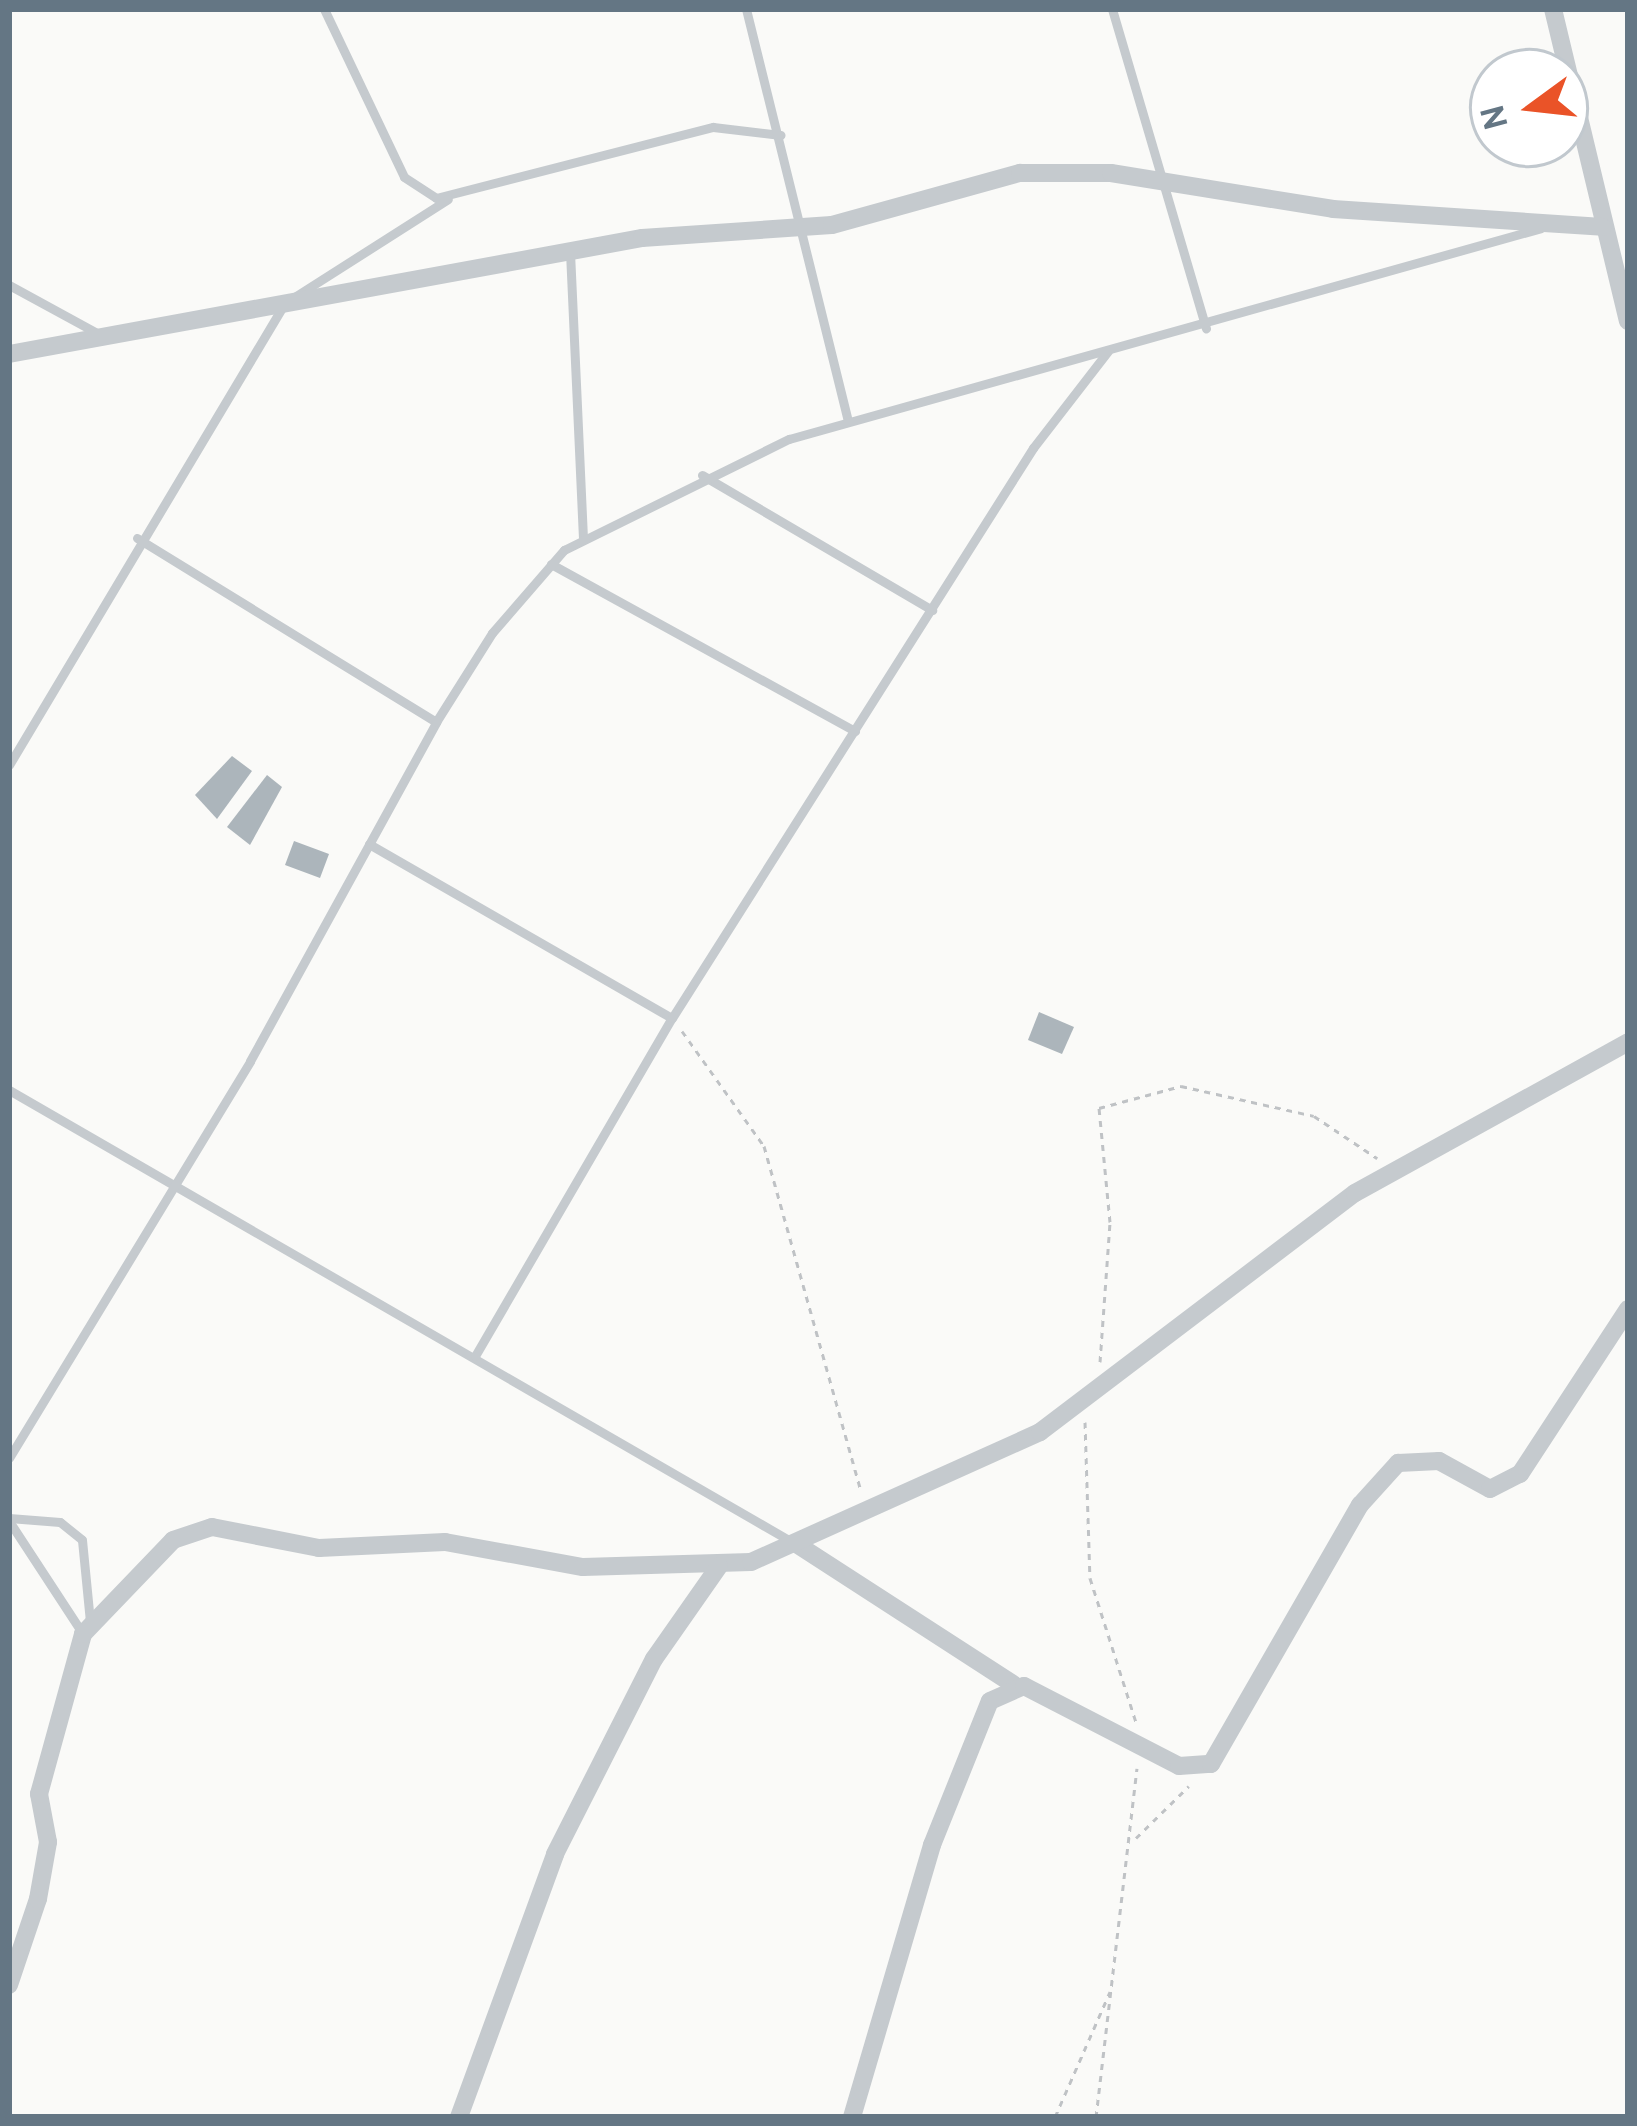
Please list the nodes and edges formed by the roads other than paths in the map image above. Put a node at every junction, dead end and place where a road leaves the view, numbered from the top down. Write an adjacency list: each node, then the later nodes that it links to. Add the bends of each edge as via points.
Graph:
1 (324, 9): 7 (lane, via 404,177)
2 (746, 9): 5 (lane)
3 (1112, 9): 6 (lane)
4 (1553, 9): 8 (street)
5 (781, 134): 7 (lane, via 713,127); 10 (lane)
6 (1158, 179): 9 (street); 10 (street, via 1020,173); 15 (lane)
7 (448, 199): 13 (lane)
8 (1602, 227): 9 (street); 14 (street)
9 (1541, 228): 15 (lane)
10 (807, 230): 11 (street); 19 (lane)
11 (570, 252): 13 (street); 22 (lane)
12 (9, 285): 16 (lane)
13 (280, 308): 16 (street); 21 (lane)
14 (1628, 321)
15 (1206, 328): 17 (lane)
16 (107, 339): 18 (street)
17 (1108, 351): 19 (lane); 24 (lane)
18 (9, 354)
19 (848, 421): 20 (lane)
20 (702, 475): 22 (lane); 24 (lane)
21 (137, 538): 25 (lane); 27 (lane)
22 (583, 538): 23 (lane)
23 (551, 564): 25 (lane); 26 (lane)
24 (932, 610): 26 (lane)
25 (436, 722): 28 (lane)
26 (855, 731): 29 (lane)
27 (9, 765)
28 (369, 844): 29 (lane); 32 (lane)
29 (672, 1018): 34 (lane)
30 (1628, 1042): 37 (street, via 1393,1170 1040,1432)
31 (9, 1090): 32 (lane)
32 (178, 1184): 34 (lane); 35 (lane)
33 (1628, 1309): 40 (street, via 1520,1474 1490,1489 1438,1461 1398,1463 1360,1505 1199,1770 1138,1749)
34 (475, 1356): 37 (lane)
35 (9, 1458)
36 (9, 1519): 39 (lane); 39 (lane, via 61,1522 82,1540)
37 (798, 1545): 38 (street); 40 (street)
38 (718, 1566): 39 (street, via 583,1567 445,1542 319,1548 212,1527 142,1564); 43 (street, via 654,1659 555,1854)
39 (87, 1629): 41 (street, via 39,1794 48,1842)
40 (1014, 1685): 44 (street, via 984,1712 932,1845)
41 (16, 1943): 42 (street)
42 (9, 1984)
43 (459, 2117)
44 (852, 2117)

